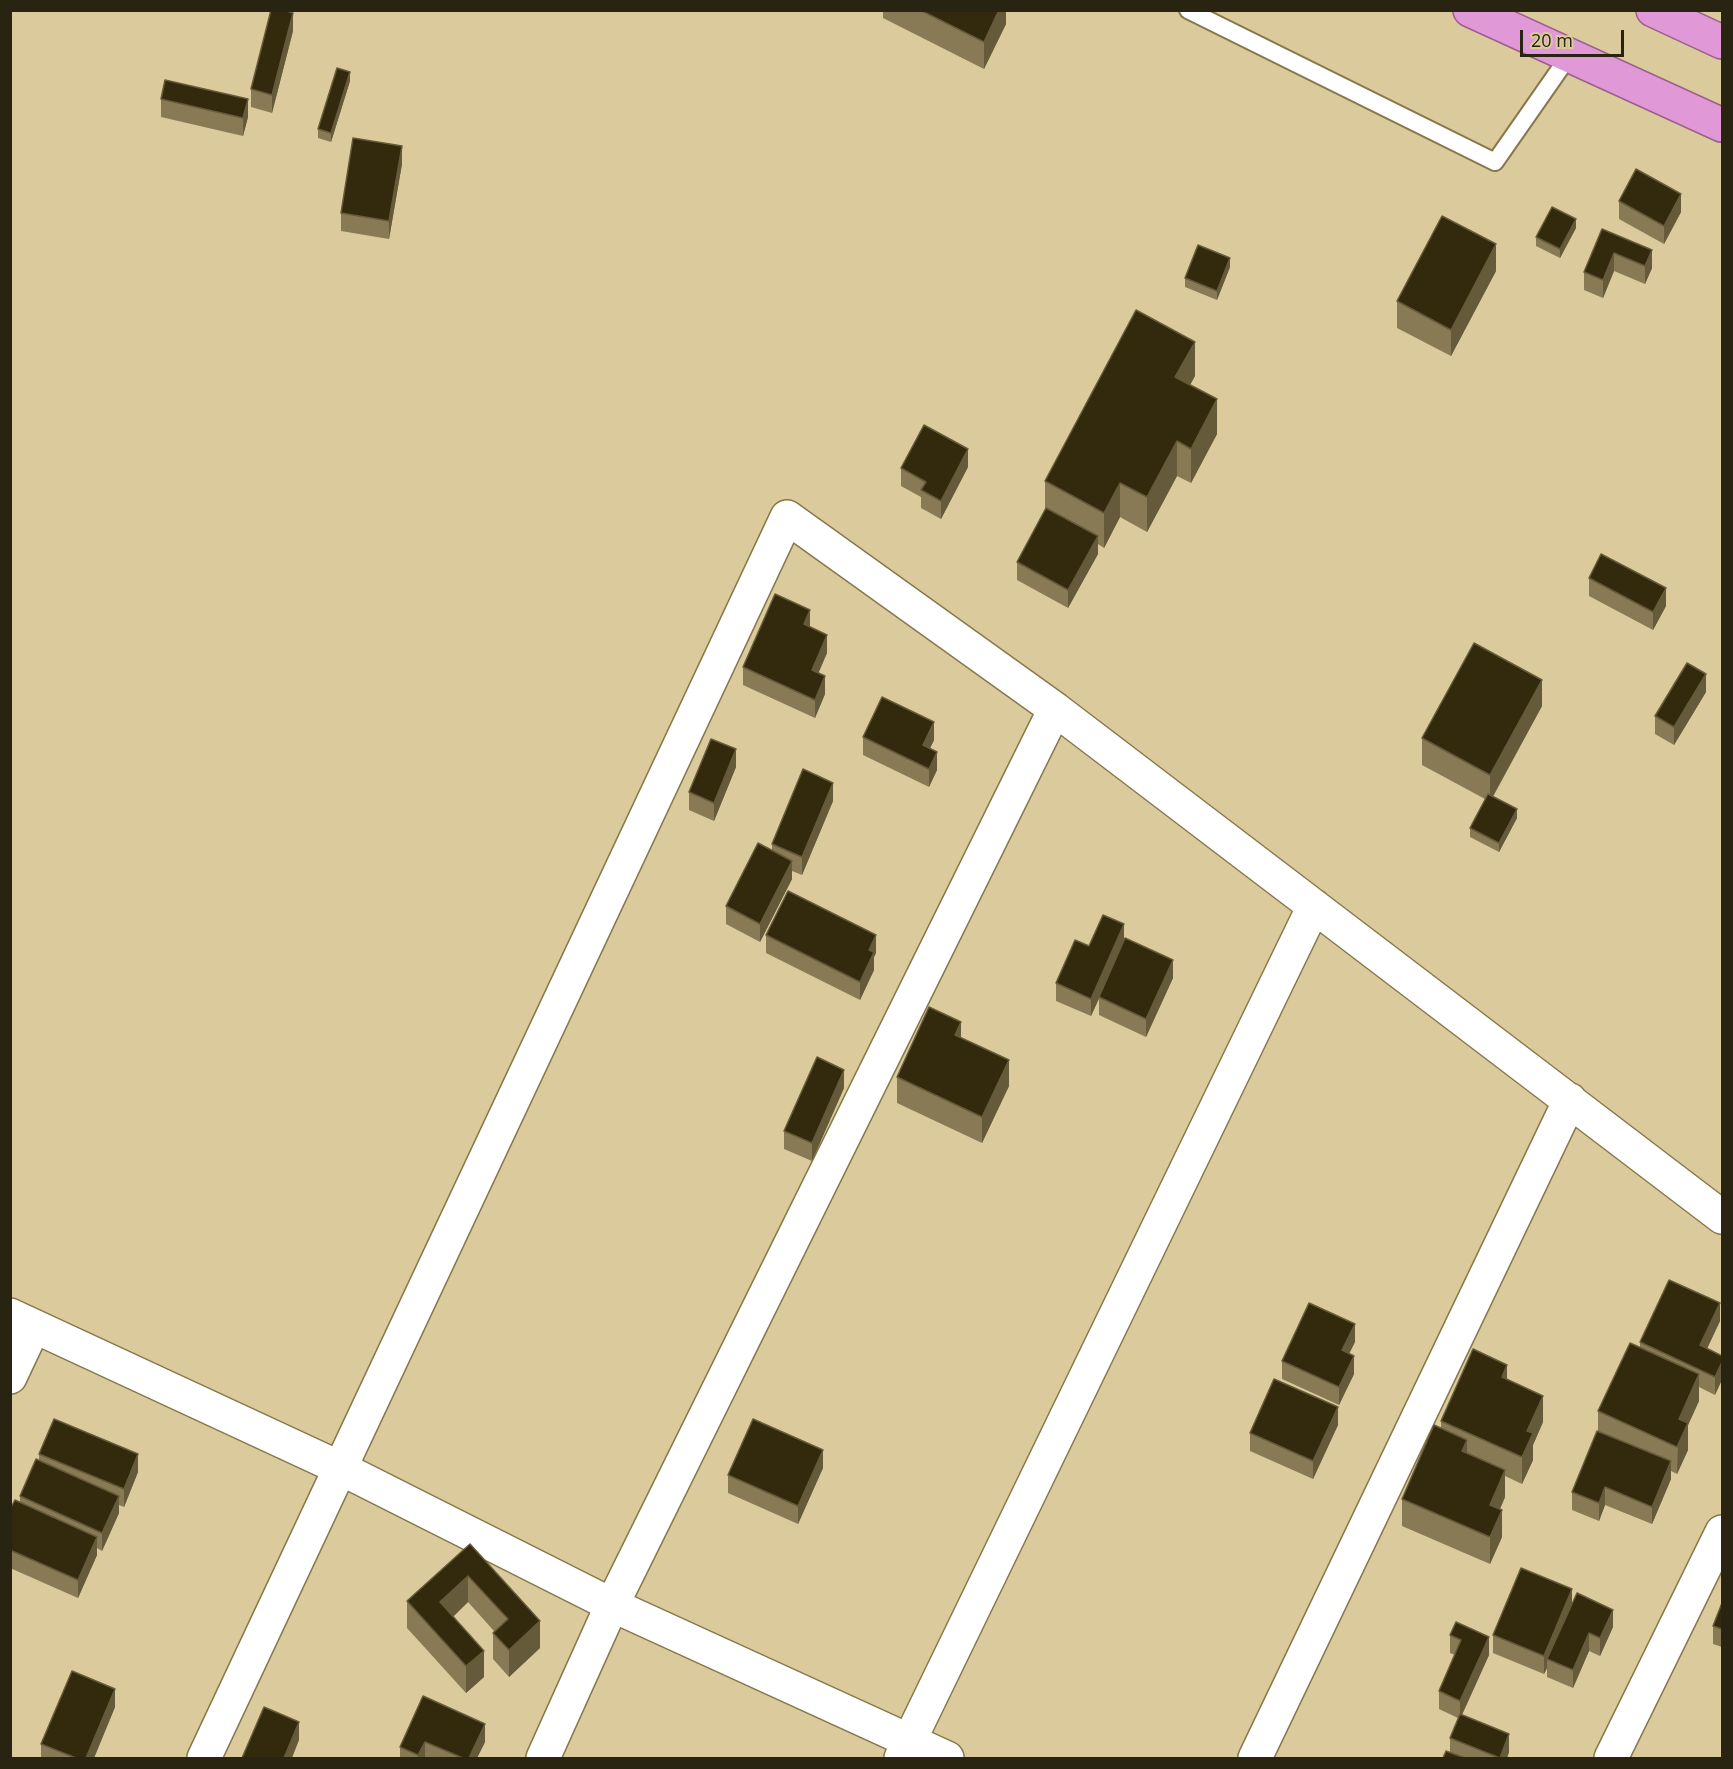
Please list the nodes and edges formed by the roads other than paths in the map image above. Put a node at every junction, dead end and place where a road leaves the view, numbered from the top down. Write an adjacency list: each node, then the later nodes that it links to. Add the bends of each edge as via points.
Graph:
1 (1188, 10): 5 (lane, via 1495,162)
2 (1470, 10): 5 (highway)
3 (1653, 10): 4 (highway)
4 (1722, 42)
5 (1569, 56): 6 (highway)
6 (1722, 125)
7 (1055, 709): 8 (street); 13 (street, via 787,517); 15 (street)
8 (1314, 906): 9 (street); 16 (street)
9 (1570, 1100): 10 (street); 20 (street)
10 (1722, 1216)
11 (22, 1321): 12 (street); 13 (street)
12 (10, 1377)
13 (340, 1468): 15 (street); 17 (street)
14 (1722, 1532): 21 (street)
15 (612, 1605): 16 (street); 18 (street)
16 (904, 1750): 19 (street)
17 (204, 1758)
18 (543, 1758)
19 (947, 1758)
20 (1256, 1758)
21 (1611, 1758)

